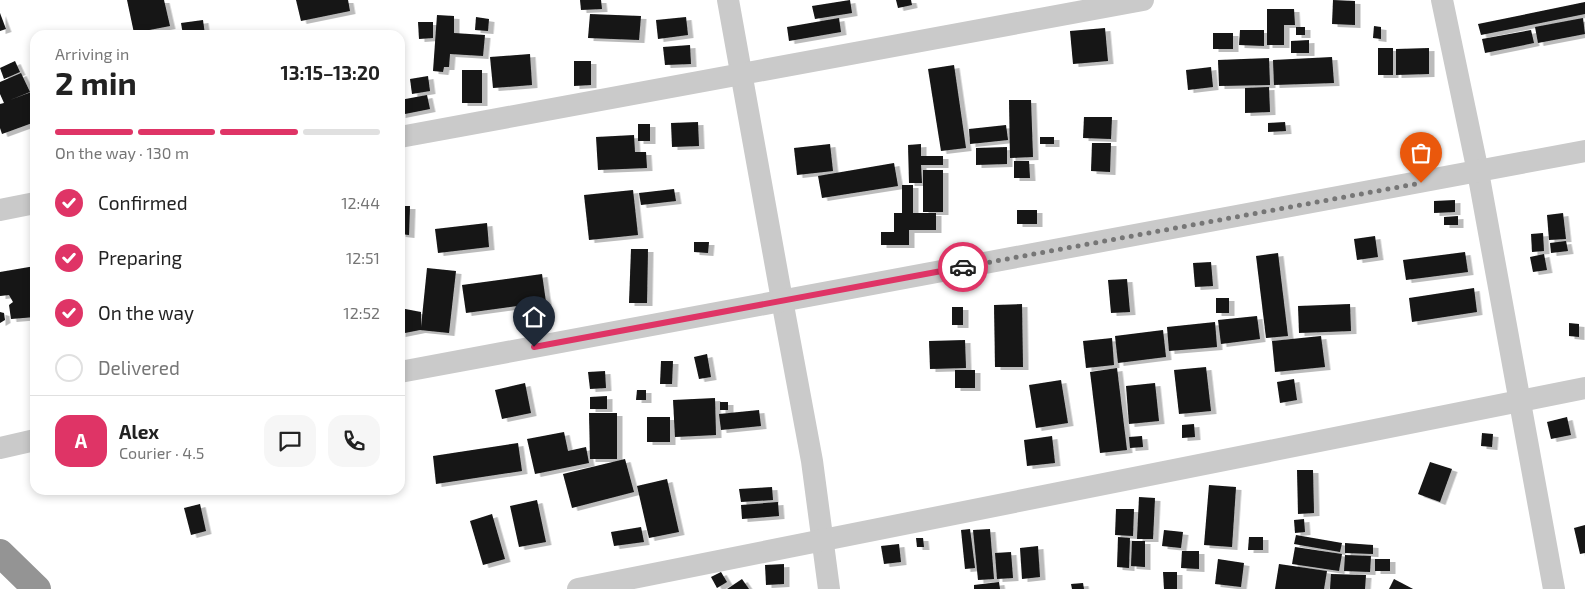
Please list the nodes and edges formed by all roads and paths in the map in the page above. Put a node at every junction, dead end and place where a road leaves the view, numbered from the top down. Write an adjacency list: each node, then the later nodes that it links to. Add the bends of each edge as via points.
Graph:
1 (728, 0): 4 (street)
2 (1143, 0): 4 (street)
3 (1442, 0): 7 (street)
4 (742, 75): 5 (street); 10 (street)
5 (405, 136)
6 (1585, 151): 7 (street)
7 (1478, 172): 10 (street); 13 (street)
8 (30, 204): 9 (street)
9 (0, 210)
10 (782, 300): 11 (street); 16 (street, via 808,435)
11 (405, 371)
12 (1585, 388): 13 (street)
13 (1520, 400): 16 (street); 21 (street)
14 (30, 441): 15 (street)
15 (0, 448)
16 (823, 541): 19 (street); 20 (street)
17 (0, 553): 18 (highway)
18 (37, 589)
19 (578, 589)
20 (829, 589)
21 (1554, 589)

